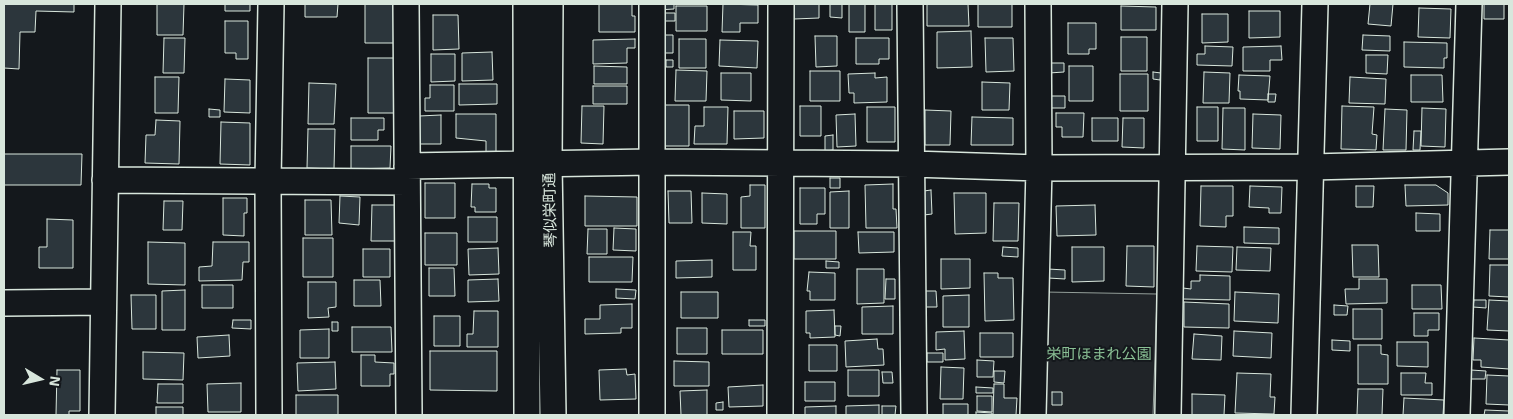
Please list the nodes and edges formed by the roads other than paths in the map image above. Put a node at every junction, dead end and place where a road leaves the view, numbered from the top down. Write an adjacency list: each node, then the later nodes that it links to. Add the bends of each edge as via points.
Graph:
1 (108, 4): 23 (street)
2 (271, 4): 24 (street)
3 (406, 4): 22 (street)
4 (526, 4): 15 (street, 琴似栄町通)
5 (550, 4): 15 (street, 琴似栄町通)
6 (652, 4): 13 (street)
7 (781, 4): 16 (street)
8 (910, 4): 18 (street)
9 (1038, 4): 21 (street)
10 (1175, 4): 20 (street)
11 (1315, 4): 19 (street)
12 (1469, 4): 17 (street)
13 (651, 162): 15 (street); 16 (street); 32 (street)
14 (1509, 162): 17 (street)
15 (538, 163): 22 (street); 30 (street, 琴似栄町通); 31 (street, 琴似栄町通)
16 (781, 163): 18 (street); 33 (street)
17 (1463, 163): 19 (street); 38 (street)
18 (912, 164): 21 (street); 34 (street)
19 (1311, 166): 20 (street); 37 (street)
20 (1171, 167): 21 (street); 36 (street)
21 (1039, 168): 35 (street)
22 (407, 174): 24 (street); 29 (street)
23 (105, 180): 24 (street); 25 (street)
24 (268, 181): 28 (street)
25 (103, 302): 26 (street); 27 (street)
26 (4, 303)
27 (102, 415)
28 (269, 415)
29 (409, 415)
30 (527, 415)
31 (553, 415)
32 (652, 415)
33 (780, 415)
34 (914, 415)
35 (1033, 415)
36 (1168, 415)
37 (1304, 415)
38 (1457, 415)

